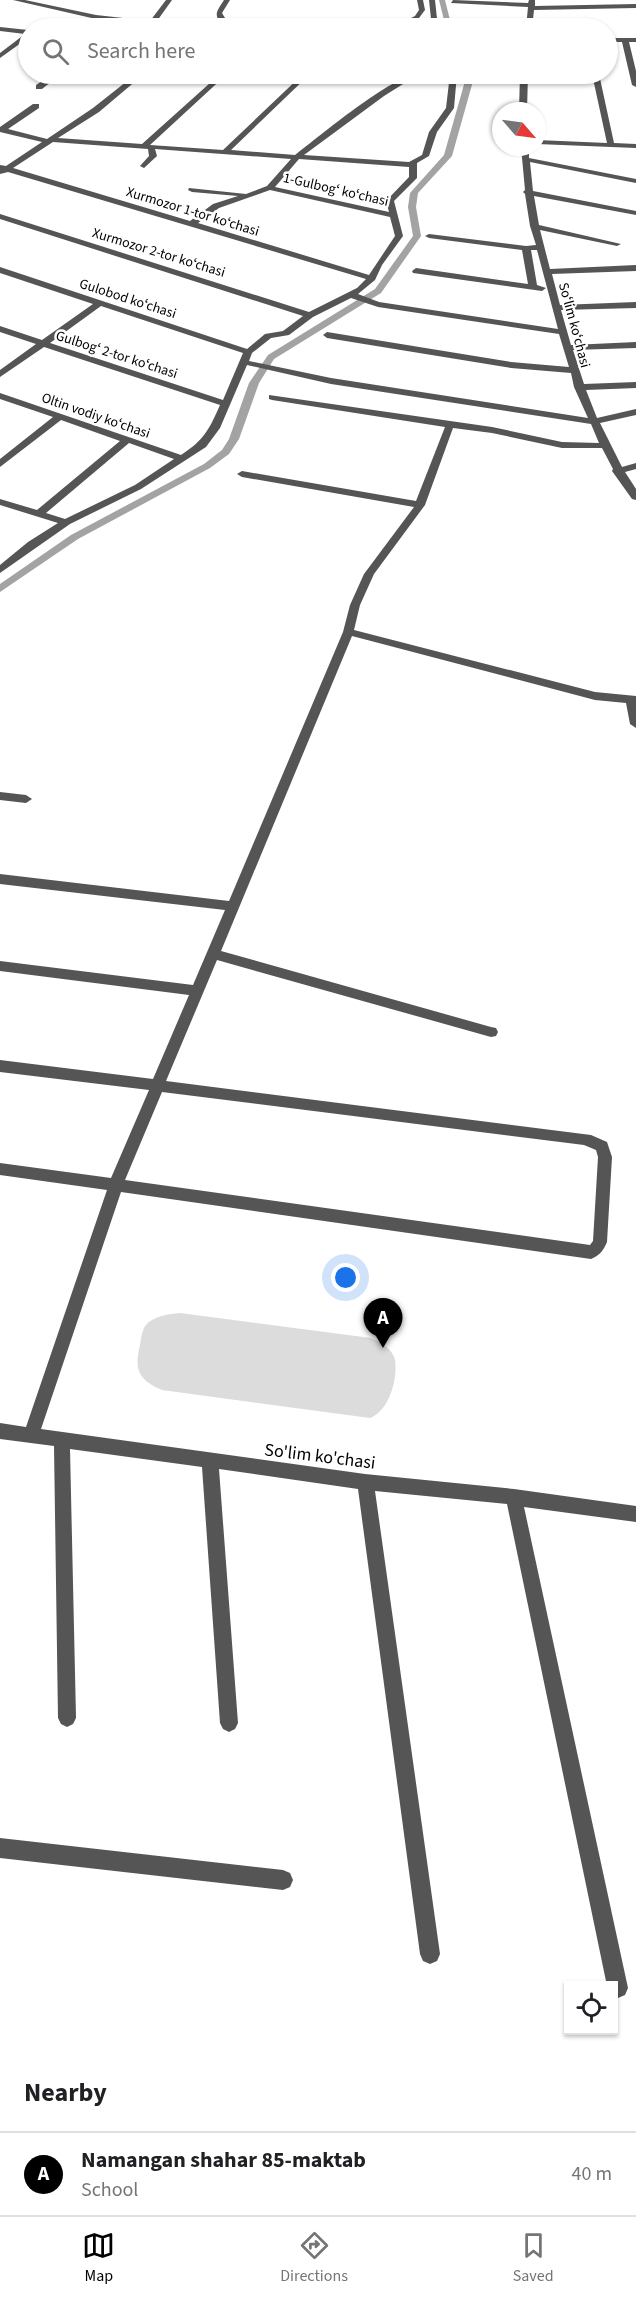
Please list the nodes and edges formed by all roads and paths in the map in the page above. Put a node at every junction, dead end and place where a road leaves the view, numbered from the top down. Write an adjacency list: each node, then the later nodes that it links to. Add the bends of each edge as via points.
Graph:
1 (16, 0): 9 (street)
2 (170, 0): 10 (street)
3 (228, 0): 11 (street)
4 (420, 0): 12 (street, via 422,10)
5 (432, 0): 13 (street)
6 (453, 3): 7 (street)
7 (532, 5): 8 (street)
8 (636, 6)
9 (103, 18)
10 (155, 18)
11 (220, 18)
12 (415, 18)
13 (434, 18)
14 (0, 29): 15 (street)
15 (18, 32)
16 (618, 40): 17 (street)
17 (625, 40): 18 (street); 29 (street)
18 (636, 40)
19 (18, 41): 20 (street)
20 (0, 56)
21 (43, 84): 30 (street)
22 (128, 84): 34 (street)
23 (213, 84): 37 (street)
24 (296, 84): 39 (street)
25 (398, 84): 40 (street)
26 (453, 84): 42 (street, via 450,108 433,132)
27 (524, 84): 31 (street)
28 (597, 84): 36 (street)
29 (636, 85)
30 (39, 87)
31 (523, 102)
32 (36, 106): 33 (street)
33 (1, 129): 34 (street)
34 (50, 141): 37 (street); 45 (street)
35 (546, 142): 36 (street)
36 (611, 145): 38 (street)
37 (148, 146): 39 (street); 44 (street, via 153,156)
38 (636, 146)
39 (225, 152): 40 (street)
40 (297, 157): 43 (street); 48 (street)
41 (525, 159): 47 (street); 50 (street, Soʻlim koʻchasi)
42 (425, 164): 43 (street); 46 (street)
43 (412, 165): 46 (street)
44 (144, 166)
45 (2, 170): 55 (street, Xurmozor 1-tor koʻchasi)
46 (413, 178): 54 (street, via 390,201)
47 (636, 181)
48 (270, 188): 51 (street); 54 (street, 1-Gulbogʻ koʻchasi)
49 (192, 189): 51 (street)
50 (527, 192): 52 (street); 56 (street, Soʻlim koʻchasi)
51 (247, 195): 55 (street, via 216,206)
52 (636, 213)
53 (0, 216): 72 (street, Xurmozor 2-tor koʻchasi)
54 (395, 216): 65 (street, via 399,236)
55 (192, 224): 65 (street, Xurmozor 1-tor koʻchasi)
56 (534, 226): 58 (street); 59 (street, Soʻlim koʻchasi)
57 (429, 236): 60 (street)
58 (617, 244)
59 (540, 247): 60 (street); 64 (street, Soʻlim koʻchasi)
60 (526, 248): 66 (street)
61 (636, 268): 64 (street)
62 (0, 270): 69 (street, Gulobod koʻchasi)
63 (416, 271): 66 (street)
64 (547, 272): 67 (street, Soʻlim koʻchasi)
65 (372, 278): 68 (street)
66 (533, 287): 67 (street)
67 (551, 288): 71 (street, Soʻlim koʻchasi)
68 (353, 296): 72 (street); 74 (street)
69 (98, 304): 76 (street); 79 (street, Gulobod koʻchasi)
70 (636, 304): 71 (street)
71 (556, 308): 74 (street, Soʻlim koʻchasi)
72 (310, 315): 79 (street, via 286,333 268,336)
73 (0, 329): 76 (street, Gulbogʻ 2-tor koʻchasi)
74 (563, 332): 78 (street, Soʻlim koʻchasi)
75 (327, 335): 81 (street, via 511,365)
76 (43, 344): 82 (street); 87 (street, Gulbogʻ 2-tor koʻchasi)
77 (636, 345): 78 (street)
78 (568, 348): 81 (street, Soʻlim koʻchasi)
79 (248, 352): 80 (street)
80 (246, 362): 87 (street); 90 (street, via 331,381)
81 (573, 370): 84 (street, Soʻlim koʻchasi)
82 (0, 374)
83 (636, 385): 84 (street)
84 (579, 387): 90 (street, Soʻlim koʻchasi)
85 (0, 396): 89 (street, Oltin vodiy koʻchasi)
86 (272, 397): 91 (street)
87 (226, 404): 94 (street, via 209,438)
88 (636, 412): 90 (street)
89 (60, 416): 92 (street, Oltin vodiy koʻchasi); 95 (street)
90 (593, 422): 93 (street, Soʻlim koʻchasi)
91 (450, 425): 93 (street, via 546,443 589,448); 101 (street)
92 (127, 440): 94 (street, Oltin vodiy koʻchasi); 102 (street)
93 (604, 445): 97 (street, Soʻlim koʻchasi)
94 (183, 459): 103 (street, via 138,487)
95 (0, 464)
96 (636, 466): 97 (street)
97 (617, 471): 99 (street, Soʻlim koʻchasi)
98 (242, 474): 101 (street)
99 (636, 497)
100 (0, 502): 102 (street)
101 (420, 504): 105 (street, via 369,574)
102 (39, 514): 103 (street)
103 (66, 522): 104 (street)
104 (1, 567)
105 (348, 632): 106 (street, via 556,687); 111 (street)
106 (634, 700): 107 (street)
107 (636, 724)
108 (0, 796): 109 (street)
109 (26, 799)
110 (0, 879): 111 (street)
111 (232, 906): 112 (street)
112 (213, 954): 114 (street); 115 (street)
113 (0, 966): 114 (street)
114 (197, 991): 117 (street)
115 (491, 1032)
116 (0, 1066): 117 (street)
117 (158, 1085): 119 (street); 119 (street, via 598,1142 606,1157 599,1246 591,1252)
118 (0, 1169): 119 (street)
119 (115, 1187): 121 (street)
120 (0, 1431): 121 (street, So'lim ko'chasi)
121 (31, 1435): 122 (street, So'lim ko'chasi)
122 (62, 1440): 123 (street, So'lim ko'chasi); 127 (street)
123 (210, 1461): 124 (street, So'lim ko'chasi); 128 (street)
124 (365, 1482): 125 (street, So'lim ko'chasi); 131 (street)
125 (514, 1497): 126 (street, So'lim ko'chasi); 132 (street)
126 (636, 1514)
127 (67, 1718)
128 (229, 1723)
129 (0, 1848): 130 (street)
130 (283, 1880)
131 (430, 1954)
132 (617, 1981)

